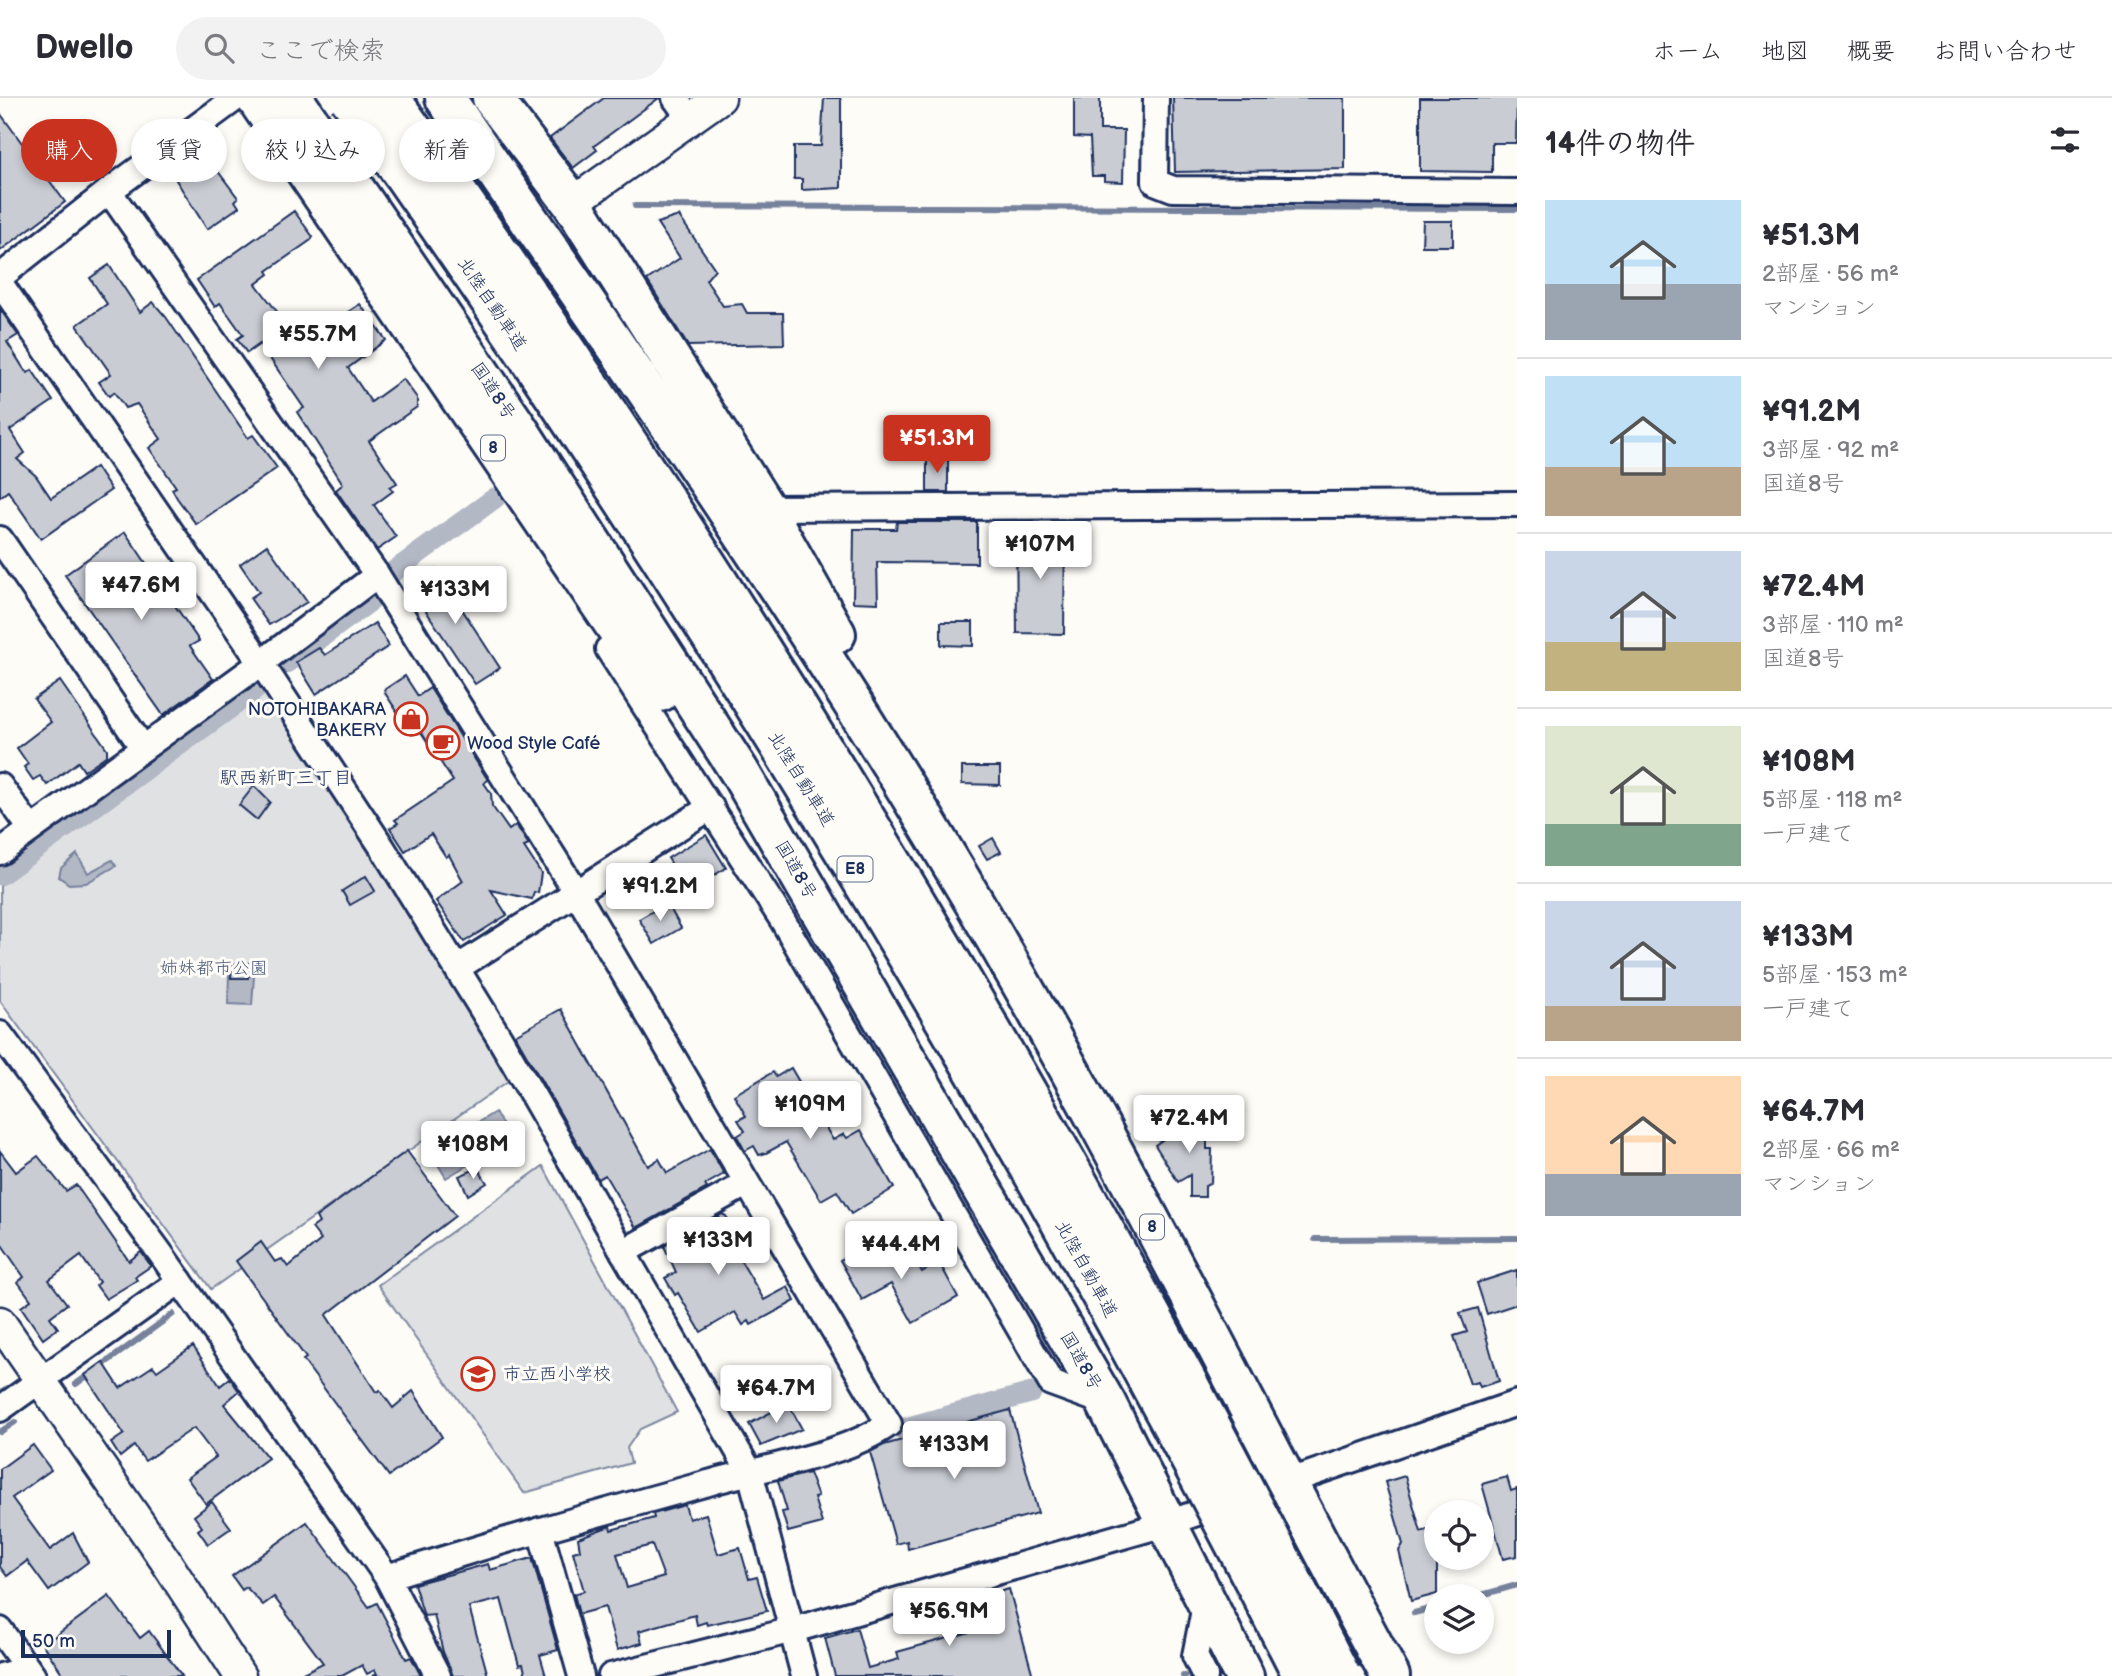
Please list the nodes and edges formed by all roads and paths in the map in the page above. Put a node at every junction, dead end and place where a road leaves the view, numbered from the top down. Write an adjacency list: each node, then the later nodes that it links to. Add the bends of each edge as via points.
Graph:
1 (236, 98): 11 (street)
2 (256, 98): 15 (highway, 8)
3 (293, 98): 31 (highway, 国道8号 / 8, via 651,632)
4 (349, 98): 60 (highway, 北陸自動車道 / E8, bridge, via 554,395 823,814 1107,1307)
5 (390, 98): 61 (highway, 北陸自動車道 / E8, bridge, via 590,385 855,801 1140,1292)
6 (445, 98): 22 (highway, 8, via 715,490)
7 (492, 98): 13 (highway, 8)
8 (720, 98): 10 (street)
9 (1156, 98): 12 (street, via 1155,182 1173,189)
10 (682, 108): 13 (street)
11 (109, 191): 14 (street); 19 (street)
12 (1517, 192)
13 (572, 203): 17 (highway, 8)
14 (0, 280): 20 (street)
15 (519, 487): 24 (street, via 578,603); 29 (highway, 8, via 701,753)
16 (1517, 504): 17 (street)
17 (765, 508): 22 (highway, 8, via 882,708)
18 (0, 539): 21 (street)
19 (377, 575): 20 (street); 27 (street)
20 (261, 663): 21 (street); 30 (street)
21 (143, 748): 25 (street)
22 (902, 785): 44 (highway, 8, via 1055,1042)
23 (0, 786): 25 (street)
24 (711, 807): 27 (street); 28 (street)
25 (31, 829): 26 (street)
26 (0, 852)
27 (578, 894): 30 (street); 34 (street)
28 (783, 921): 29 (street); 33 (street)
29 (823, 942): 31 (highway, 8)
30 (457, 968): 36 (street)
31 (872, 999): 35 (highway, 国道8号 / 8)
32 (0, 1034): 37 (street)
33 (922, 1157): 35 (street, via 934,1153 972,1203); 40 (street, via 1051,1383)
34 (746, 1184): 36 (street); 43 (street, via 888,1424 873,1436)
35 (1001, 1226): 40 (highway, 国道8号 / 8)
36 (623, 1252): 43 (street)
37 (180, 1281): 39 (street); 47 (street)
38 (0, 1322): 39 (street)
39 (42, 1379): 42 (street); 53 (street)
40 (1106, 1403): 45 (highway, 国道8号 / 8)
41 (1517, 1403): 44 (street)
42 (0, 1409)
43 (750, 1472): 46 (street); 50 (street)
44 (1286, 1484): 45 (street); 62 (highway, 8)
45 (1166, 1524): 48 (highway, 国道8号 / 8); 50 (street)
46 (540, 1530): 47 (street); 55 (street)
47 (387, 1577): 54 (street)
48 (1206, 1598): 58 (street, via 1195,1656); 59 (highway, 国道8号 / 8)
49 (0, 1630): 51 (street)
50 (793, 1630): 56 (street); 57 (street)
51 (30, 1672): 52 (street)
52 (1, 1676)
53 (240, 1676)
54 (438, 1676)
55 (581, 1676)
56 (611, 1676)
57 (804, 1676)
58 (1205, 1676)
59 (1244, 1676)
60 (1303, 1676)
61 (1341, 1676)
62 (1390, 1676)

